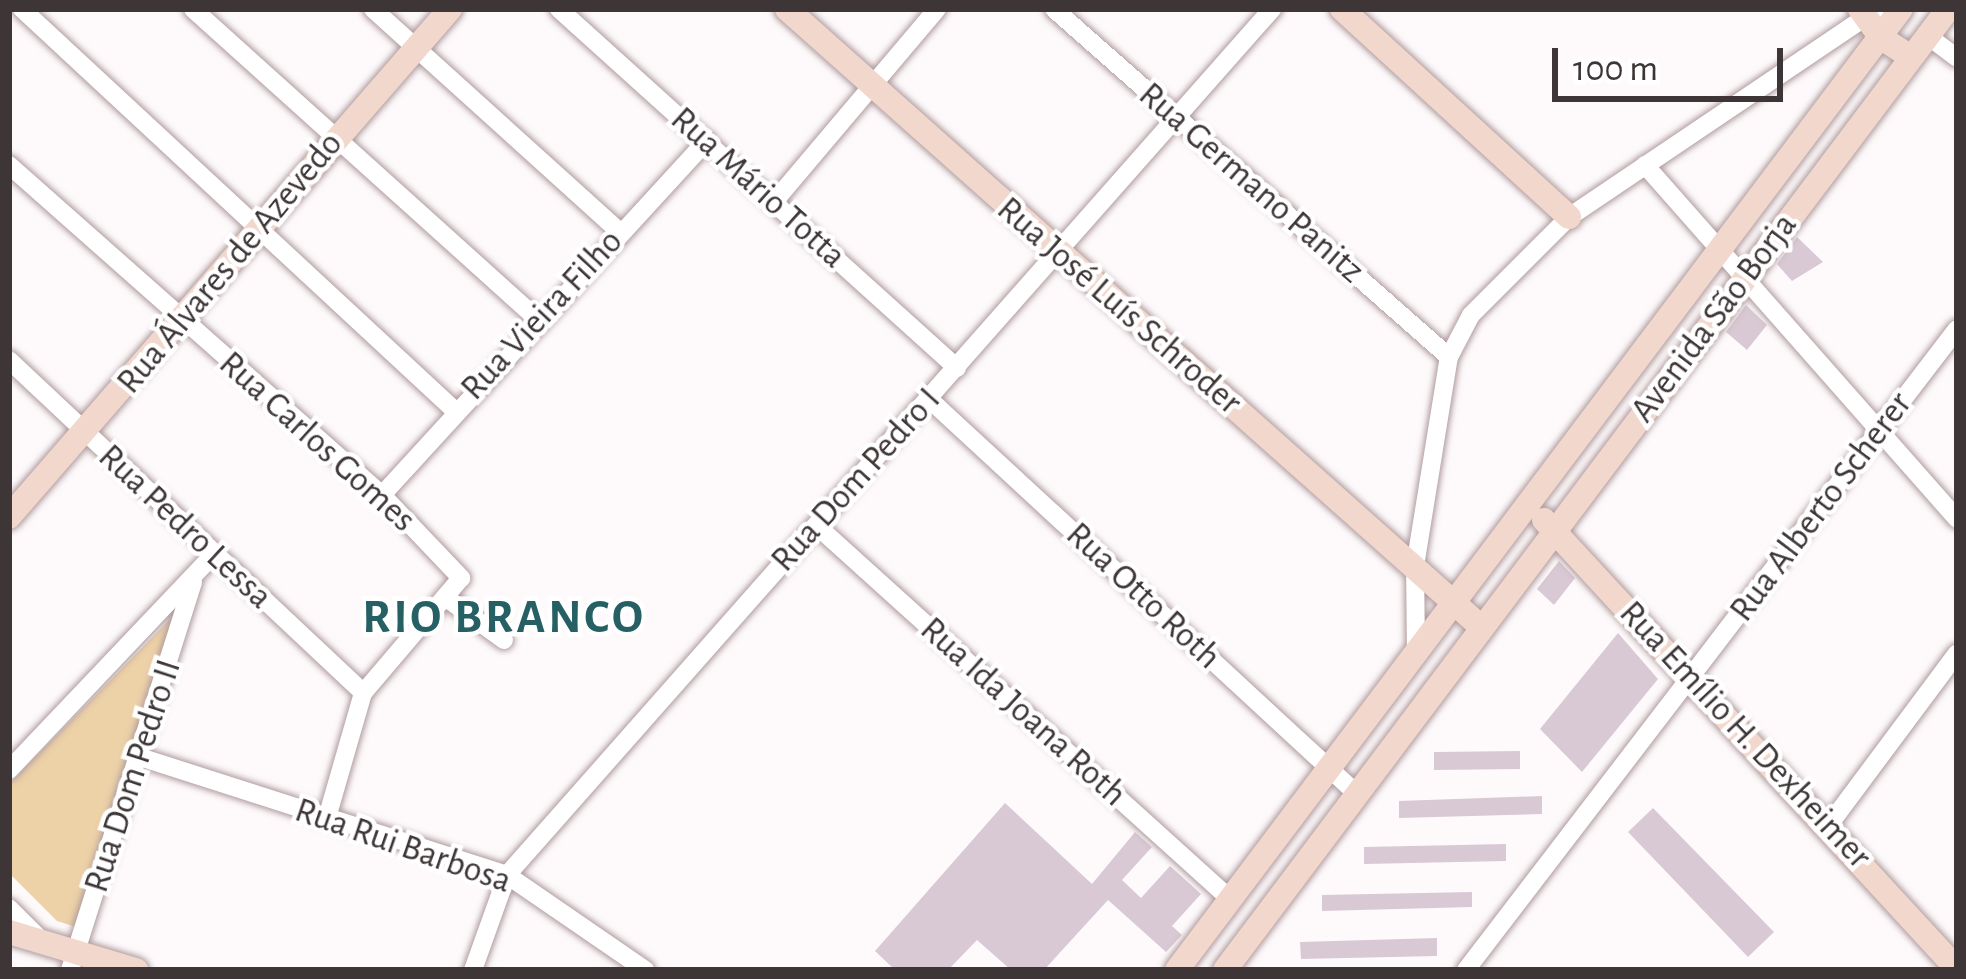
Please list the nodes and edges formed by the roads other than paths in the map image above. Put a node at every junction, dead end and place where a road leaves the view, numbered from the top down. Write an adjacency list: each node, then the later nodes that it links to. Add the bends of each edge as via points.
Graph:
1 (22, 9): 25 (street)
2 (193, 9): 19 (street)
3 (373, 9): 14 (street)
4 (450, 9): 14 (street, Rua Álvares de Azevedo)
5 (559, 9): 20 (street, Rua Mário Totta)
6 (787, 9): 17 (street, Rua José Luís Schroder)
7 (937, 9): 17 (street)
8 (1054, 9): 18 (street, Rua Germano Panitz)
9 (1272, 9): 18 (street, Rua Dom Pedro I)
10 (1342, 9): 24 (street)
11 (1948, 9): 13 (street, Avenida São Borja)
12 (1880, 16): 13 (street); 15 (street); 22 (street); 27 (street, Avenida São Borja)
13 (1928, 36): 15 (street, Avenida São Borja); 16 (street)
14 (416, 47): 19 (street, Rua Álvares de Azevedo); 26 (street)
15 (1911, 57): 29 (street, Avenida São Borja)
16 (1957, 58)
17 (870, 84): 23 (street); 28 (street, Rua José Luís Schroder)
18 (1177, 118): 28 (street, Rua Dom Pedro I); 33 (street, Rua Germano Panitz)
19 (335, 138): 25 (street, Rua Álvares de Azevedo); 31 (street)
20 (707, 140): 23 (street, Rua Mário Totta); 26 (street, Rua Vieira Filho)
21 (9, 165): 30 (street, Rua Carlos Gomes)
22 (1645, 166): 24 (street); 27 (street)
23 (773, 203): 35 (street, Rua Mário Totta)
24 (1569, 217): 33 (street, via 1471,315)
25 (260, 228): 30 (street, Rua Álvares de Azevedo); 37 (street)
26 (620, 232): 31 (street, Rua Vieira Filho)
27 (1720, 251): 29 (street); 41 (street, Avenida São Borja)
28 (1061, 256): 35 (street, Rua Dom Pedro I); 47 (street, Rua José Luís Schroder)
29 (1742, 279): 38 (street); 45 (street, Avenida São Borja)
30 (180, 319): 39 (street, Rua Álvares de Azevedo); 40 (street, Rua Carlos Gomes)
31 (537, 319): 37 (street, Rua Vieira Filho)
32 (1957, 329): 38 (street, Rua Alberto Scherer)
33 (1449, 358): 47 (street)
34 (9, 360): 39 (street, Rua Pedro Lessa)
35 (957, 368): 36 (street, Rua Dom Pedro I)
36 (928, 398): 44 (street, Rua Dom Pedro I); 58 (street, Rua Otto Roth)
37 (454, 409): 40 (street, Rua Vieira Filho)
38 (1875, 434): 43 (street); 55 (street, Rua Alberto Scherer)
39 (86, 435): 42 (street, Rua Álvares de Azevedo); 46 (street, Rua Pedro Lessa)
40 (382, 494): 49 (street, Rua Carlos Gomes, via 461,578)
41 (1528, 506): 45 (street, Rua Emílio H. Dexheimer); 50 (street, Avenida São Borja)
42 (9, 517)
43 (1957, 519)
44 (816, 525): 63 (street, Rua Dom Pedro I); 64 (street, Rua Ida Joana Roth)
45 (1553, 528): 51 (street, Avenida São Borja); 55 (street, Rua Emílio H. Dexheimer)
46 (215, 553): 48 (street); 56 (street, Rua Pedro Lessa)
47 (1415, 566): 50 (street, Rua José Luís Schroder); 54 (street)
48 (193, 582): 57 (street, Rua Dom Pedro II); 59 (street)
49 (445, 597): 52 (street); 56 (street)
50 (1451, 604): 51 (street); 54 (street, Avenida São Borja)
51 (1481, 627): 60 (street, Avenida São Borja)
52 (504, 640)
53 (1957, 653): 62 (street)
54 (1416, 656): 58 (street, Avenida São Borja)
55 (1693, 679): 62 (street, Rua Emílio H. Dexheimer); 75 (street, Rua Alberto Scherer)
56 (363, 693): 61 (street)
57 (143, 758): 61 (street, Rua Rui Barbosa); 68 (street, Rua Dom Pedro II)
58 (1331, 769): 60 (street, Rua Otto Roth); 64 (street, Avenida São Borja)
59 (9, 770)
60 (1357, 794): 74 (street, Avenida São Borja)
61 (327, 818): 63 (street, Rua Rui Barbosa)
62 (1829, 825): 69 (street, Rua Emílio H. Dexheimer)
63 (507, 875): 71 (street, Rua Dom Pedro I); 72 (street, Rua Rui Barbosa)
64 (1230, 898): 73 (street, Avenida São Borja)
65 (9, 908): 67 (street)
66 (9, 932): 67 (street)
67 (45, 944): 68 (street)
68 (73, 960): 70 (street)
69 (1957, 969)
70 (136, 970)
71 (473, 970)
72 (645, 970)
73 (1178, 970)
74 (1225, 970)
75 (1466, 970)

